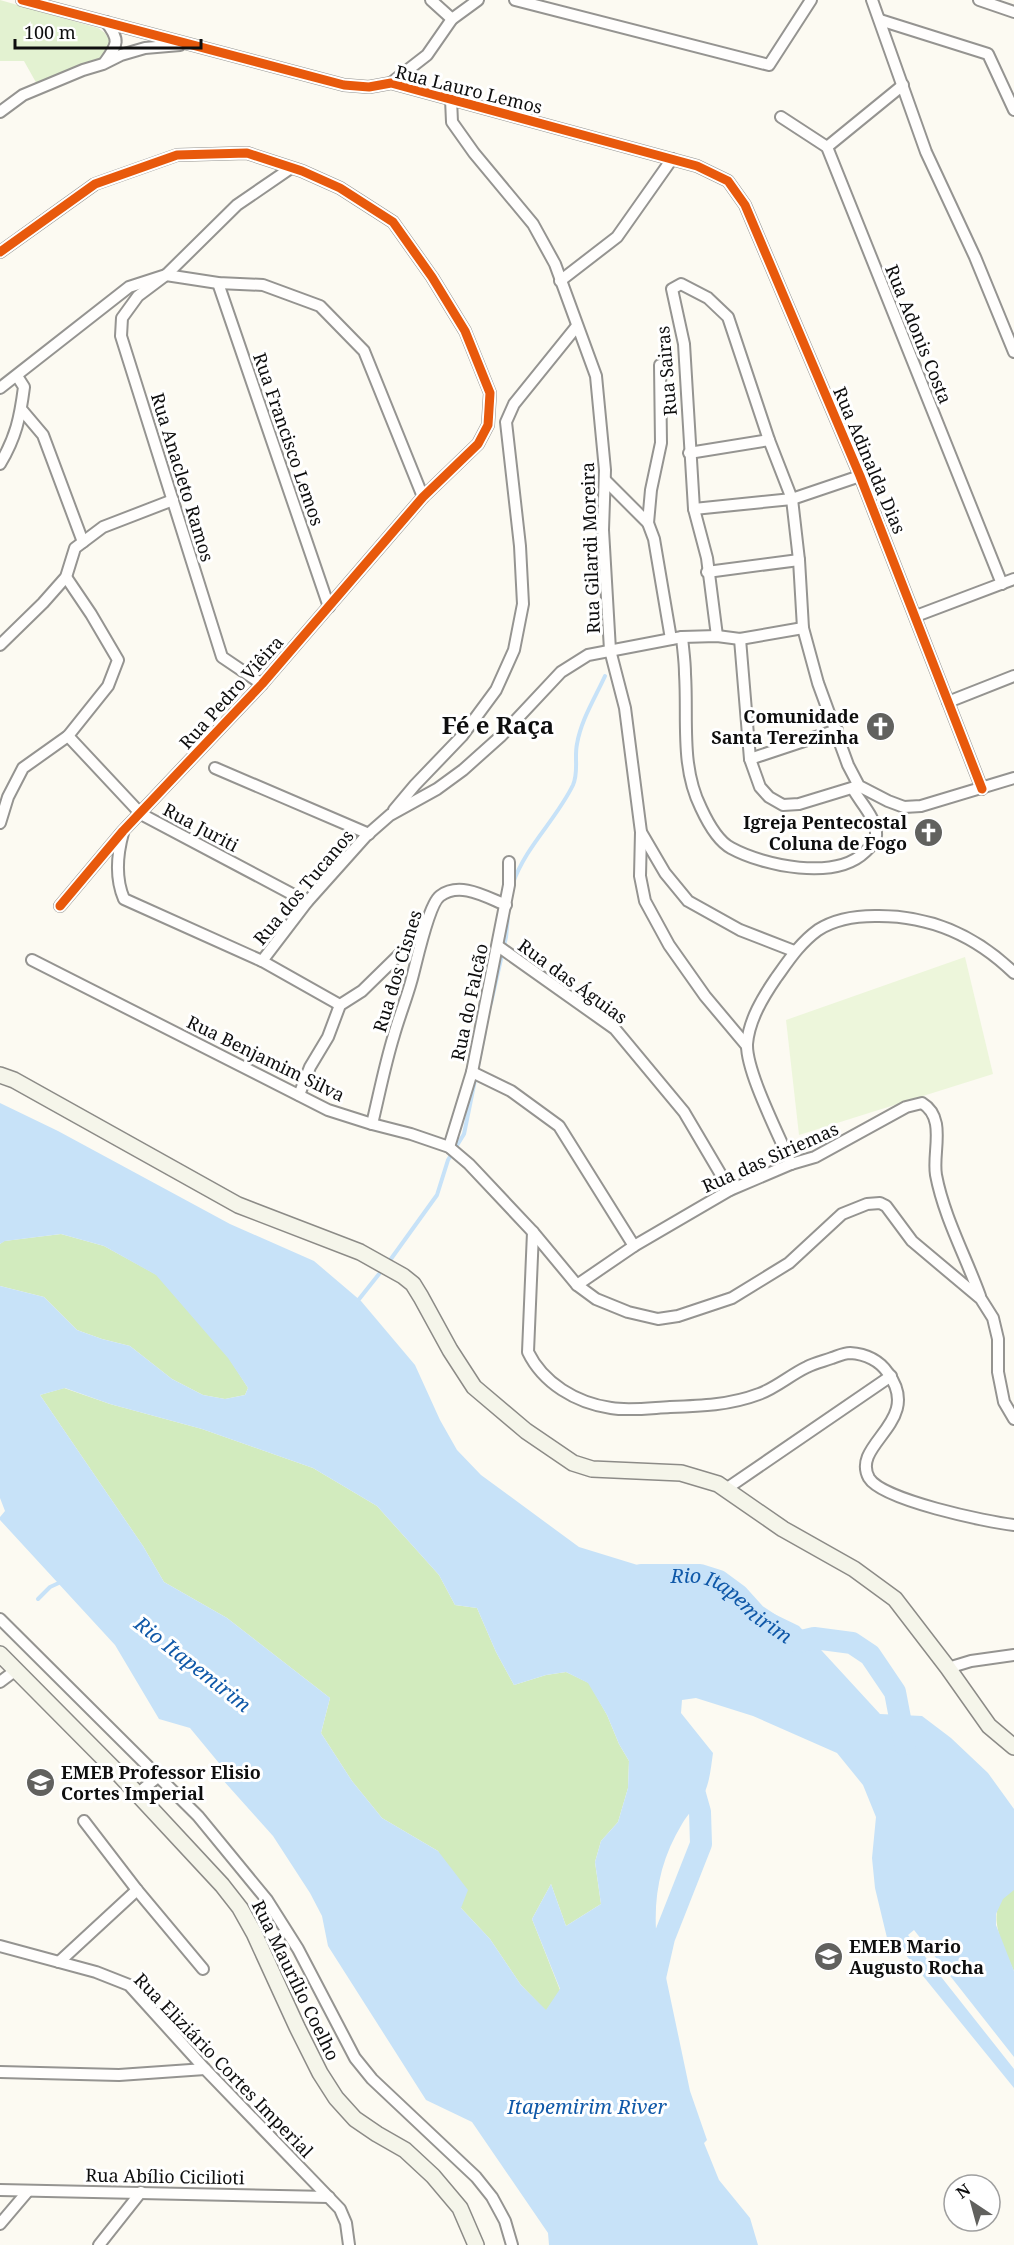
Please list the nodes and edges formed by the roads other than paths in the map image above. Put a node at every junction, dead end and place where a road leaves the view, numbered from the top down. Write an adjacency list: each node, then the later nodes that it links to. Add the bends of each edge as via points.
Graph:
1 (22, 0): 11 (street, Rua Lauro Lemos)
2 (431, 0): 9 (street)
3 (478, 0): 9 (street)
4 (515, 0): 5 (street, via 769,65)
5 (811, 0)
6 (872, 0): 10 (street)
7 (979, 0): 8 (street)
8 (1014, 12)
9 (452, 19): 14 (street, via 427,55)
10 (880, 20): 15 (street); 17 (street, via 988,54)
11 (106, 22): 12 (street, Rua Lauro Lemos); 13 (street, via 115,34 116,46)
12 (187, 44): 13 (street, via 145,48); 14 (street, Rua Lauro Lemos, via 344,85 369,87)
13 (103, 64): 18 (street, via 24,95)
14 (391, 83): 16 (street, Rua Lauro Lemos)
15 (903, 86): 20 (street); 29 (street, via 926,152)
16 (451, 99): 21 (street, Rua Lauro Lemos); 26 (street, Rua Gilardi Moreira, via 452,122 533,224)
17 (1014, 110)
18 (0, 112)
19 (781, 117): 20 (street)
20 (827, 147): 49 (street, Rua Adonis Costa)
21 (672, 159): 22 (street, Rua Lauro Lemos); 26 (street, via 617,237)
22 (697, 166): 37 (street, Rua Adinalda Dias, via 728,181 745,205)
23 (291, 168): 24 (street, Rua Pedro Viêira, via 246,153 177,155 95,184); 25 (street, Rua Anacleto Ramos, via 237,205); 39 (street, Rua Pedro Viêira, via 340,188 393,222 465,331 490,393 488,426 478,444)
24 (0, 252)
25 (166, 274): 27 (street); 31 (street, via 129,287); 41 (street, Rua Anacleto Ramos, via 138,296 122,318 122,336)
26 (561, 281): 28 (street, Rua Gilardi Moreira)
27 (218, 283): 39 (street, via 263,285 320,306 364,351); 50 (street, Rua Francisco Lemos)
28 (577, 326): 38 (street, Rua Gilardi Moreira, via 596,375); 69 (street, via 514,404 506,422 523,604 514,650 496,690 462,736)
29 (1014, 352)
30 (660, 365): 43 (street, via 661,443)
31 (17, 376): 32 (street); 33 (street, via 24,387)
32 (0, 388)
33 (21, 409): 36 (street, via 13,443); 44 (street, via 43,435)
34 (769, 440): 35 (street); 35 (street, Rua Sairas, via 728,317 708,298 681,284 672,289 684,344); 40 (street, Rua Sairas)
35 (689, 453): 42 (street, Rua Sairas)
36 (0, 464)
37 (860, 476): 40 (street); 51 (street, Rua Adinalda Dias)
38 (605, 480): 43 (street); 57 (street, Rua Gilardi Moreira, via 603,530)
39 (423, 497): 50 (street, Rua Pedro Viêira)
40 (792, 499): 42 (street); 45 (street, Rua Sairas)
41 (173, 500): 44 (street, via 103,527); 59 (street, Rua Anacleto Ramos, via 222,657)
42 (694, 509): 46 (street, Rua Sairas)
43 (648, 523): 54 (street, Rua Sairas)
44 (83, 542): 47 (street, via 75,548)
45 (800, 560): 46 (street); 52 (street, Rua Sairas)
46 (707, 572): 53 (street, Rua Sairas)
47 (66, 577): 56 (street); 62 (street, via 118,660 108,686)
48 (1014, 579): 49 (street)
49 (1002, 584): 51 (street)
50 (329, 607): 59 (street, Rua Pedro Viêira)
51 (916, 616): 60 (street, Rua Adinalda Dias)
52 (803, 628): 55 (street); 61 (street, Rua Sairas)
53 (717, 636): 54 (street); 55 (street)
54 (676, 638): 57 (street); 66 (street, Rua Sairas, via 685,674 687,768 700,807 729,847 788,867 807,869 859,858 876,841 877,831)
55 (741, 639): 63 (street)
56 (0, 645)
57 (610, 650): 69 (street, via 588,655 561,672 463,770); 72 (street, Rua Gilardi Moreira, via 625,708)
58 (1014, 676): 60 (street)
59 (262, 684): 68 (street, Rua Pedro Viêira)
60 (948, 702): 67 (street, Rua Adinalda Dias)
61 (837, 730): 63 (street); 66 (street, Rua Sairas)
62 (68, 736): 68 (street, Rua Juriti); 70 (street, via 23,768)
63 (750, 759): 66 (street, via 760,787 783,804 799,804)
64 (215, 768): 73 (street)
65 (1014, 778): 67 (street)
66 (856, 788): 67 (street, via 904,807)
67 (982, 789)
68 (141, 814): 71 (street, Rua Pedro Viêira); 75 (street, Rua Juriti)
69 (390, 815): 73 (street, Rua dos Tucanos)
70 (0, 823)
71 (123, 831): 77 (street, Rua Pedro Viêira); 82 (street, via 118,874 124,899)
72 (641, 832): 80 (street, Rua Gilardi Moreira, via 665,873 688,901 740,930); 85 (street, via 640,876 645,901 669,945)
73 (369, 834): 75 (street, Rua dos Tucanos)
74 (509, 862): 76 (street, Rua do Falcão)
75 (308, 902): 82 (street, Rua dos Tucanos)
76 (506, 905): 78 (street, Rua dos Cisnes, via 468,890 448,892 435,902); 79 (street, Rua do Falcão)
77 (60, 906)
78 (429, 918): 84 (street, via 363,991); 89 (street, Rua dos Cisnes)
79 (498, 946): 86 (street, Rua do Falcão); 92 (street, Rua das Águias, via 615,1029 684,1112)
80 (794, 951): 83 (street, via 819,930 850,916 895,915 929,921 972,940); 85 (street, via 766,993 751,1024)
81 (32, 960): 88 (street, Rua Benjamim Silva)
82 (262, 961): 84 (street)
83 (1014, 973)
84 (340, 1005): 88 (street)
85 (747, 1046): 91 (street, via 756,1083)
86 (472, 1072): 90 (street, Rua do Falcão); 94 (street, via 511,1091 559,1126)
87 (0, 1075): 99 (street, via 238,1205 360,1252 403,1276 422,1297 474,1387 526,1431 573,1463 592,1469 681,1473)
88 (299, 1095): 89 (street, Rua Benjamim Silva, via 328,1110)
89 (372, 1124): 90 (street, Rua Benjamim Silva)
90 (449, 1147): 93 (street, Rua Benjamim Silva)
91 (791, 1164): 92 (street, Rua das Siriemas); 96 (street, Rua das Siriemas, via 815,1157 906,1107 922,1103 928,1106 936,1125 936,1174 949,1221)
92 (730, 1190): 94 (street, Rua das Siriemas)
93 (532, 1232): 95 (street, Rua Benjamim Silva); 97 (street, via 528,1352 551,1383 576,1398 611,1408 718,1405 761,1394 807,1367 847,1353 870,1356)
94 (634, 1246): 95 (street, Rua das Siriemas)
95 (577, 1286): 96 (street, Rua Benjamim Silva, via 628,1312 658,1319 678,1316 732,1298 789,1263 842,1214 880,1203 912,1240)
96 (981, 1299): 98 (street, via 993,1318 1004,1402)
97 (891, 1376): 99 (street); 100 (street, via 900,1396 898,1410 868,1457 869,1478 880,1489 955,1514)
98 (1014, 1419)
99 (726, 1489): 104 (street, via 895,1599)
100 (1014, 1525)
101 (0, 1619): 108 (street)
102 (0, 1654): 105 (street, Rua Maurílio Coelho)
103 (1014, 1654): 104 (street)
104 (948, 1668): 107 (street, via 989,1726)
105 (16, 1670): 106 (street); 109 (street, Rua Maurílio Coelho)
106 (0, 1682)
107 (1014, 1747)
108 (159, 1776): 109 (street); 125 (street, via 198,1816 267,1900 298,1949 355,2058 372,2079 476,2176 505,2221)
109 (137, 1794): 124 (street, Rua Maurílio Coelho, via 240,1908 310,2055 336,2098 356,2119 405,2150 433,2176 460,2208)
110 (84, 1821): 111 (street)
111 (137, 1890): 113 (street); 114 (street)
112 (0, 1946): 113 (street, Rua Eliziário Cortes Imperial)
113 (59, 1962): 115 (street, Rua Eliziário Cortes Imperial, via 129,1985)
114 (203, 1970)
115 (205, 2069): 116 (street, via 119,2075); 120 (street, Rua Eliziário Cortes Imperial)
116 (0, 2072)
117 (0, 2190): 118 (street, Rua Abílio Cicilioti)
118 (28, 2191): 119 (street, Rua Abílio Cicilioti); 121 (street)
119 (141, 2192): 120 (street, Rua Abílio Cicilioti); 122 (street)
120 (329, 2197): 123 (street, Rua Eliziário Cortes Imperial, via 346,2223)
121 (0, 2224)
122 (99, 2245)
123 (348, 2245)
124 (476, 2245)
125 (512, 2245)

